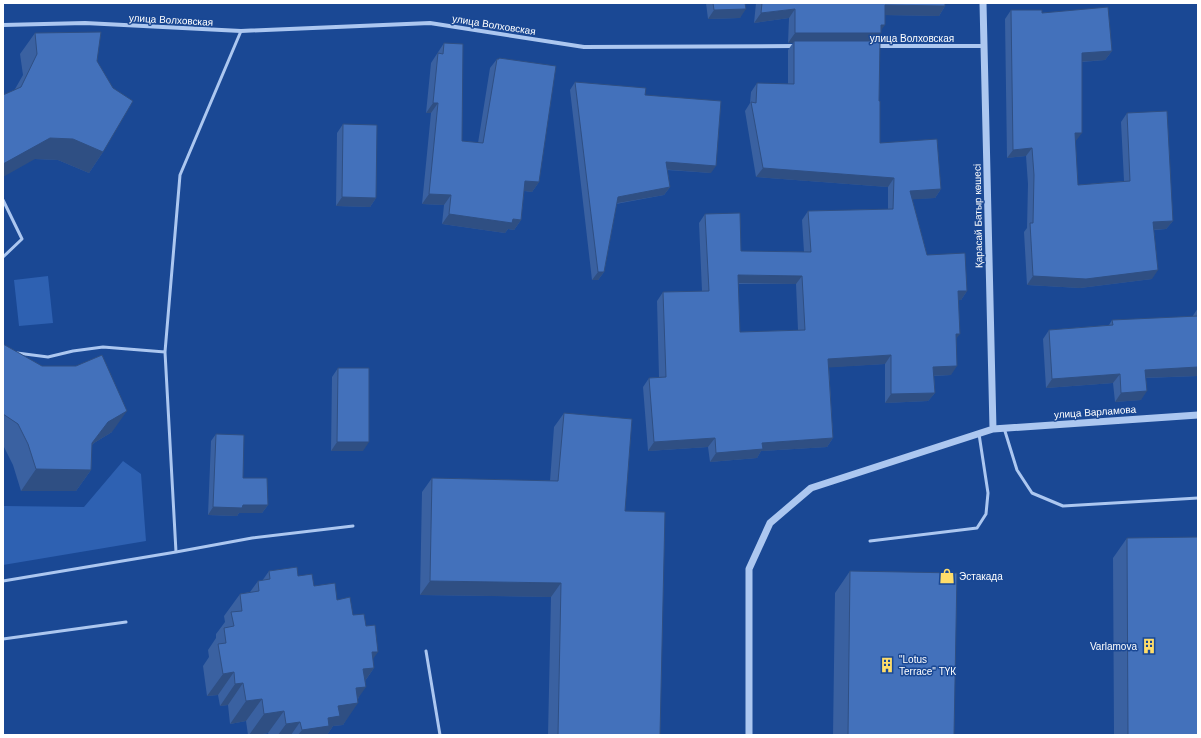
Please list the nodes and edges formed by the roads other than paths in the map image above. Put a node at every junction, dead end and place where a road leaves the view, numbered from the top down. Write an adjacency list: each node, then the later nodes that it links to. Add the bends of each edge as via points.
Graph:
1 (983, 3): 6 (street, Қарасай Батыр көшесі)
2 (3, 25): 3 (street, улица Волховская, via 86,23)
3 (240, 31): 4 (street, улица Волховская, via 430,23 584,47); 10 (lane, via 180,175)
4 (798, 46)
5 (869, 46): 6 (street, улица Волховская)
6 (983, 46): 13 (street, Қарасай Батыр көшесі)
7 (3, 200): 8 (lane, via 22,239)
8 (3, 257)
9 (12, 352): 10 (lane, via 48,357 103,347)
10 (165, 352): 18 (lane)
11 (1198, 415): 12 (street, улица Варламова)
12 (1004, 428): 13 (street, улица Варламова); 15 (lane, via 1017,470 1032,493 1063,506)
13 (993, 429): 14 (street, улица Варламова)
14 (979, 434): 17 (lane, via 988,493 986,514 977,528); 24 (street, улица Варламова, via 811,488 770,523 749,569)
15 (1198, 498)
16 (352, 526): 18 (lane, via 252,538)
17 (870, 541)
18 (176, 552): 19 (lane)
19 (3, 581)
20 (126, 622): 21 (lane)
21 (3, 639)
22 (426, 651): 23 (lane)
23 (440, 735)
24 (749, 735)

